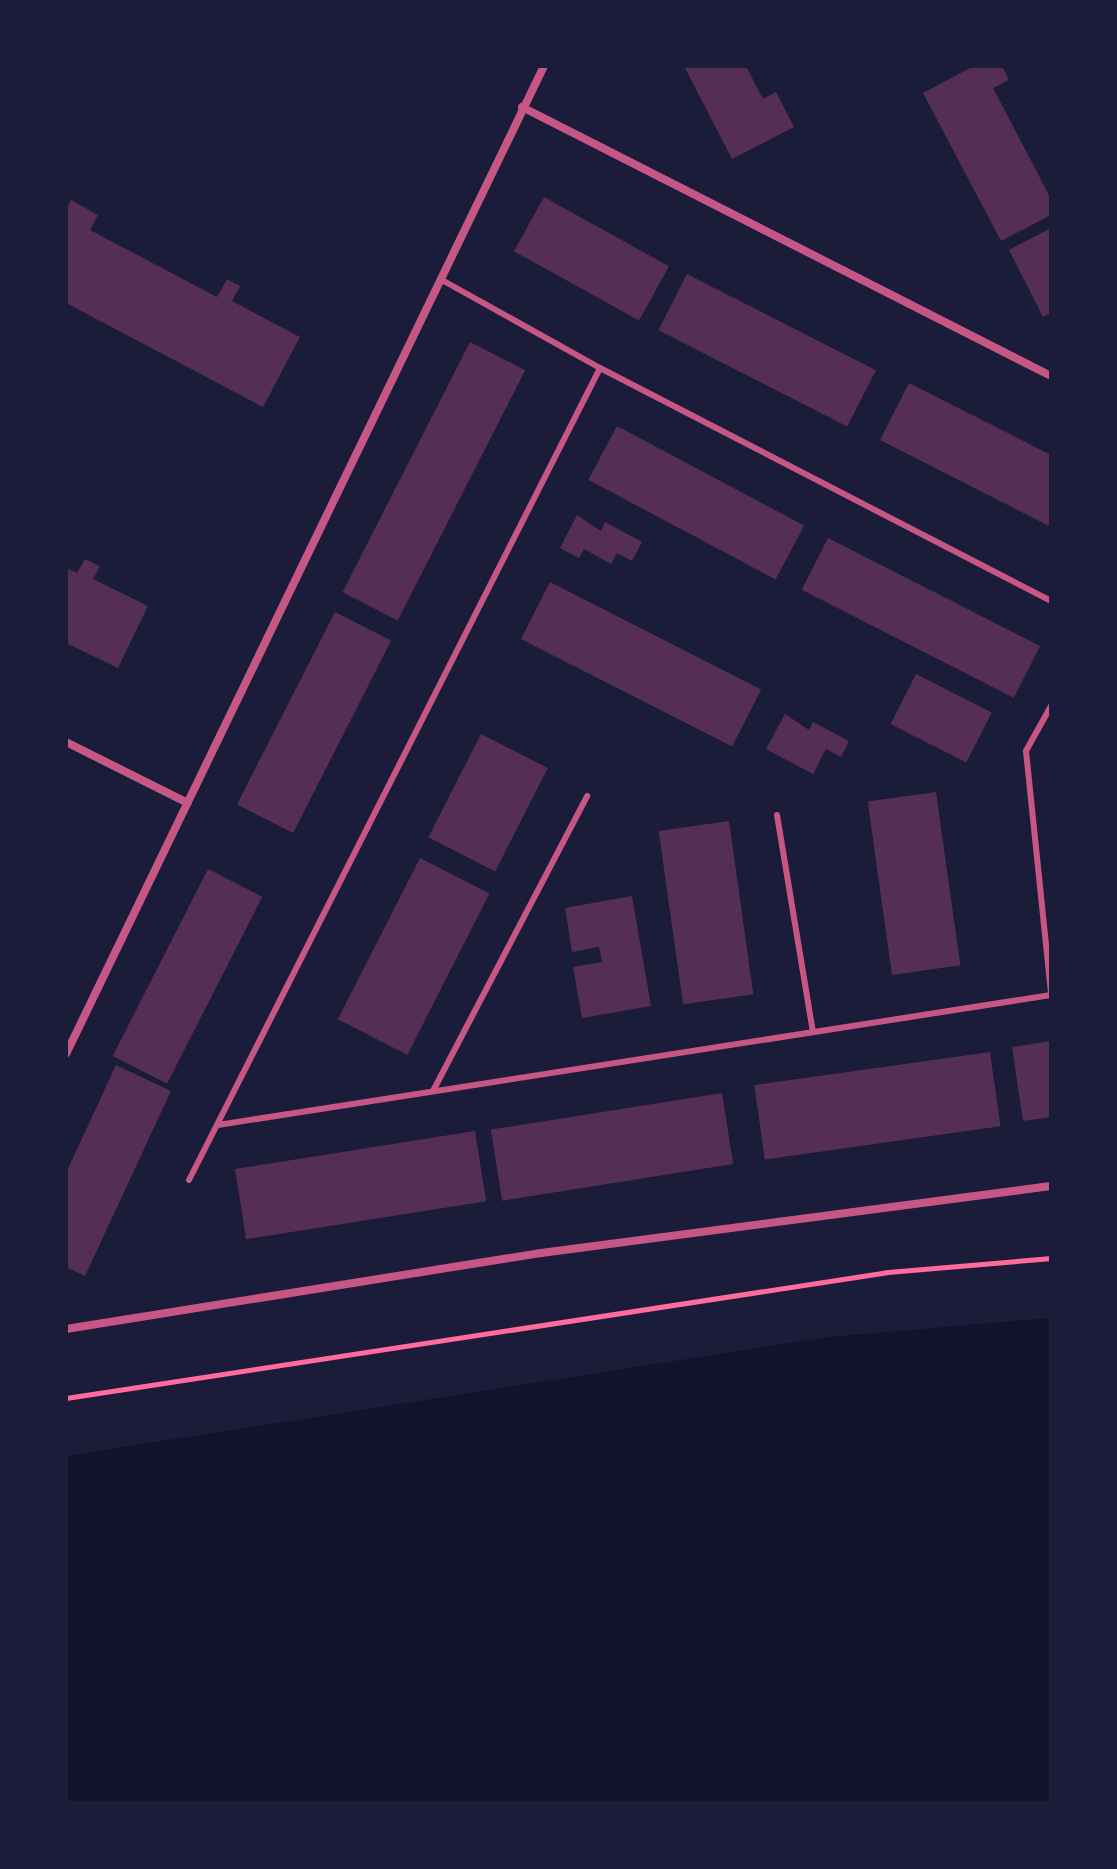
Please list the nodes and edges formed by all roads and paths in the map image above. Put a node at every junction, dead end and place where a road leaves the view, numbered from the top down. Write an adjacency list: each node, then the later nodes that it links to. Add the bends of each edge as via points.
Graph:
1 (544, 66): 2 (street)
2 (522, 107): 3 (street); 5 (street)
3 (439, 278): 4 (lane); 10 (street)
4 (600, 368): 6 (lane); 16 (lane)
5 (1051, 376)
6 (1051, 601)
7 (1051, 706): 12 (lane, via 1026,751)
8 (66, 742): 10 (street)
9 (587, 796): 15 (lane)
10 (188, 803): 14 (street)
11 (777, 815): 13 (lane)
12 (1051, 995): 13 (lane)
13 (813, 1032): 15 (lane)
14 (66, 1054)
15 (433, 1091): 16 (lane)
16 (218, 1125): 17 (lane)
17 (189, 1180)
18 (1051, 1186): 20 (street, via 541,1253)
19 (1051, 1258): 21 (path, via 888,1272)
20 (66, 1329)
21 (66, 1398)

